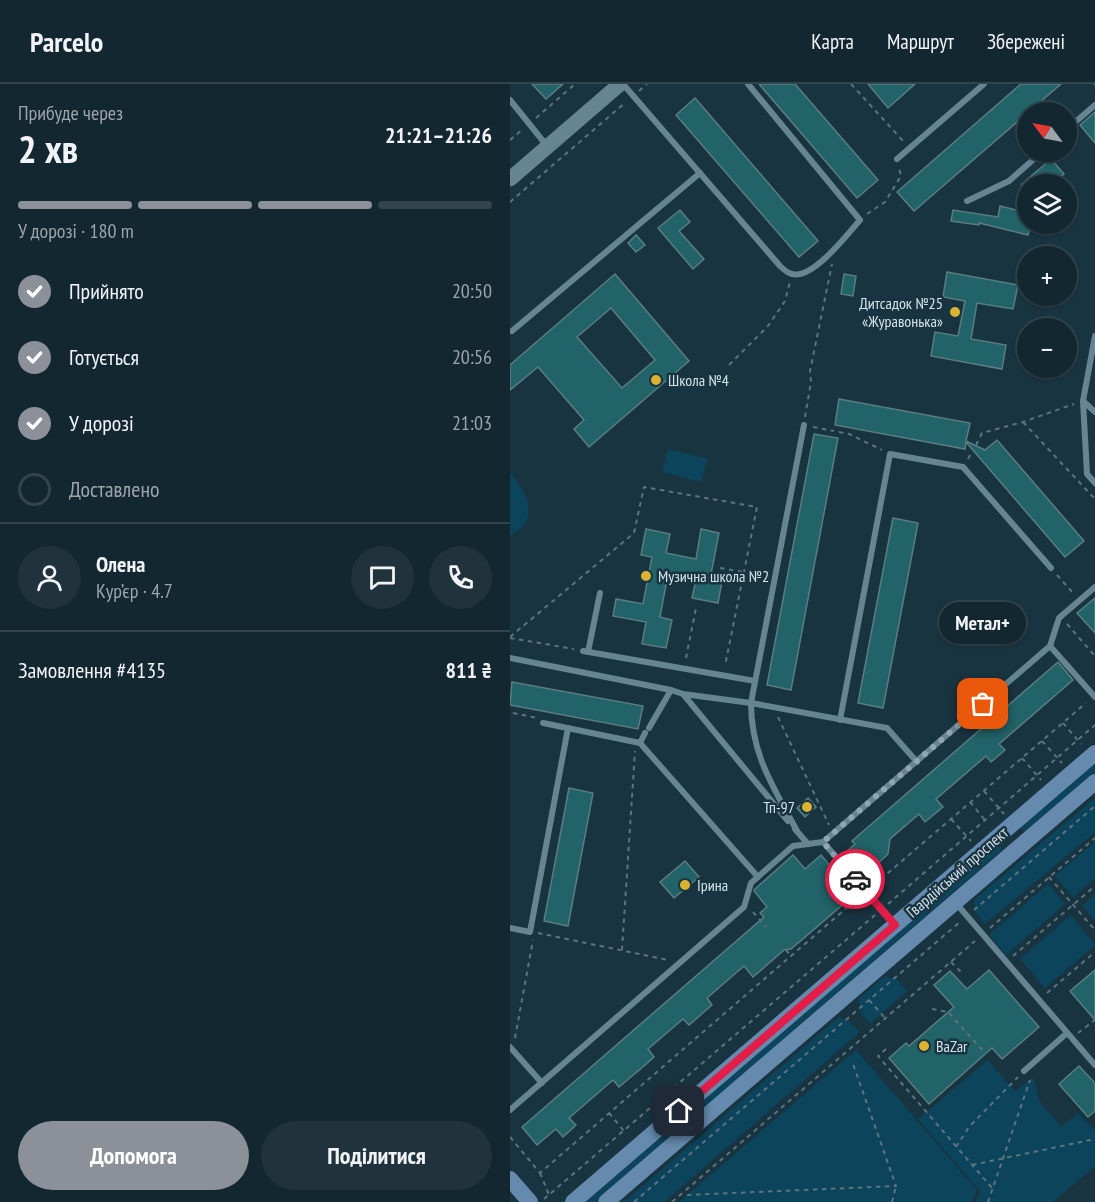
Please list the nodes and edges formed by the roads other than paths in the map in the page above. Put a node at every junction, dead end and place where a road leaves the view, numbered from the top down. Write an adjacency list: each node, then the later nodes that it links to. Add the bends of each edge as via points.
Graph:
1 (621, 84): 7 (street); 10 (lane)
2 (748, 84): 10 (lane, via 860,220 838,247 806,273 792,275)
3 (984, 84): 8 (lane)
4 (510, 100): 7 (lane)
5 (1095, 105): 6 (lane)
6 (1077, 121)
7 (547, 147): 11 (street)
8 (897, 159)
9 (1031, 162): 12 (lane, via 1009,181)
10 (700, 173): 13 (lane)
11 (510, 179)
12 (967, 201)
13 (512, 331)
14 (1095, 336): 15 (lane)
15 (1083, 401): 16 (lane); 18 (lane, via 1087,474)
16 (1095, 412)
17 (804, 423): 24 (lane)
18 (1095, 483)
19 (1052, 568): 29 (lane, via 963,467 890,454)
20 (1095, 587): 22 (lane, via 1061,617)
21 (600, 593): 24 (lane, via 585,651)
22 (1050, 646): 27 (lane); 34 (lane)
23 (510, 658): 25 (lane)
24 (755, 681): 28 (lane)
25 (671, 690): 26 (lane); 32 (lane)
26 (683, 694): 28 (lane); 37 (lane)
27 (1095, 696)
28 (751, 703): 29 (lane); 37 (lane, via 758,753 772,788)
29 (840, 720): 34 (lane, via 887,728)
30 (543, 723): 31 (lane)
31 (568, 728): 32 (lane); 44 (lane, via 530,932)
32 (638, 742): 41 (lane)
33 (1090, 751): 36 (main road, Гвардійський проспект)
34 (916, 762): 38 (lane)
35 (1095, 782): 40 (main road, Гвардійський проспект)
36 (1005, 823): 40 (main road); 43 (main road, Гвардійський проспект)
37 (797, 831): 39 (lane)
38 (823, 842): 39 (lane); 43 (lane)
39 (808, 844): 41 (lane, via 793,846)
40 (1019, 847): 42 (main road, Гвардійський проспект)
41 (758, 877): 49 (lane, via 751,883 744,907)
42 (955, 902): 45 (lane); 54 (main road, Гвардійський проспект)
43 (895, 925): 53 (main road, Гвардійський проспект)
44 (510, 928)
45 (1070, 1036): 47 (lane); 48 (lane)
46 (511, 1048): 49 (lane)
47 (1095, 1065)
48 (1024, 1071)
49 (542, 1083): 50 (lane)
50 (510, 1110)
51 (510, 1179): 52 (main road)
52 (530, 1202)
53 (573, 1202)
54 (606, 1202)

